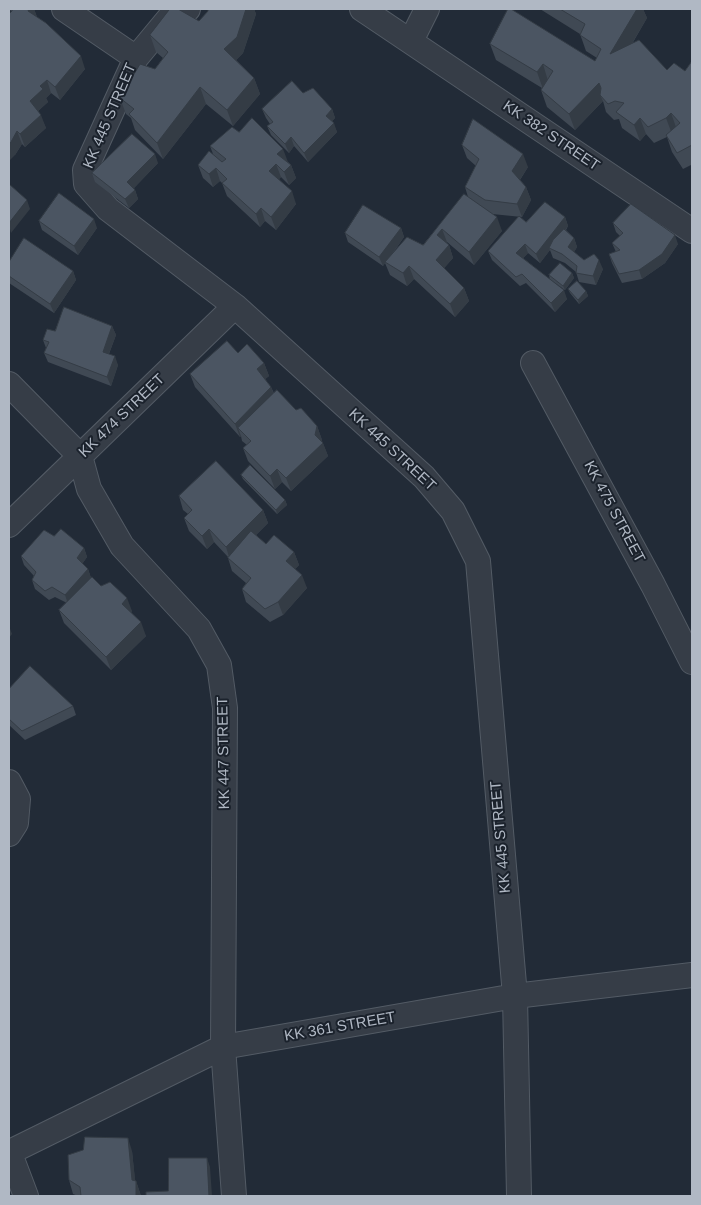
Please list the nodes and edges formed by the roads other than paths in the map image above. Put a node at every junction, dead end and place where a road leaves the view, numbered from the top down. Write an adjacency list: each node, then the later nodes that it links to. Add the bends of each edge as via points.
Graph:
1 (64, 9): 6 (street, KK 445 STREET)
2 (188, 9): 6 (street, via 170,17)
3 (362, 9): 5 (street, KK 382 STREET)
4 (427, 9): 5 (street)
5 (411, 41): 7 (street, KK 382 STREET)
6 (136, 58): 8 (street, KK 445 STREET, via 85,170 86,184 108,209)
7 (692, 231)
8 (235, 306): 11 (street, KK 474 STREET); 17 (street, KK 445 STREET, via 424,477 453,511 478,561)
9 (533, 363): 13 (street, KK 475 STREET)
10 (9, 384): 11 (street, KK 447 STREET)
11 (80, 456): 12 (street, KK 474 STREET); 18 (street, KK 447 STREET, via 89,489 122,546 199,629 219,665 226,708)
12 (9, 525)
13 (692, 662)
14 (9, 782): 15 (street, via 18,799 16,823)
15 (9, 834)
16 (692, 975): 17 (street, KK 361 STREET)
17 (515, 996): 18 (street, KK 361 STREET); 22 (street, KK 445 STREET)
18 (224, 1047): 19 (street, KK 361 STREET); 21 (street, KK 447 STREET)
19 (9, 1152): 20 (street)
20 (26, 1196)
21 (234, 1196)
22 (518, 1196)

